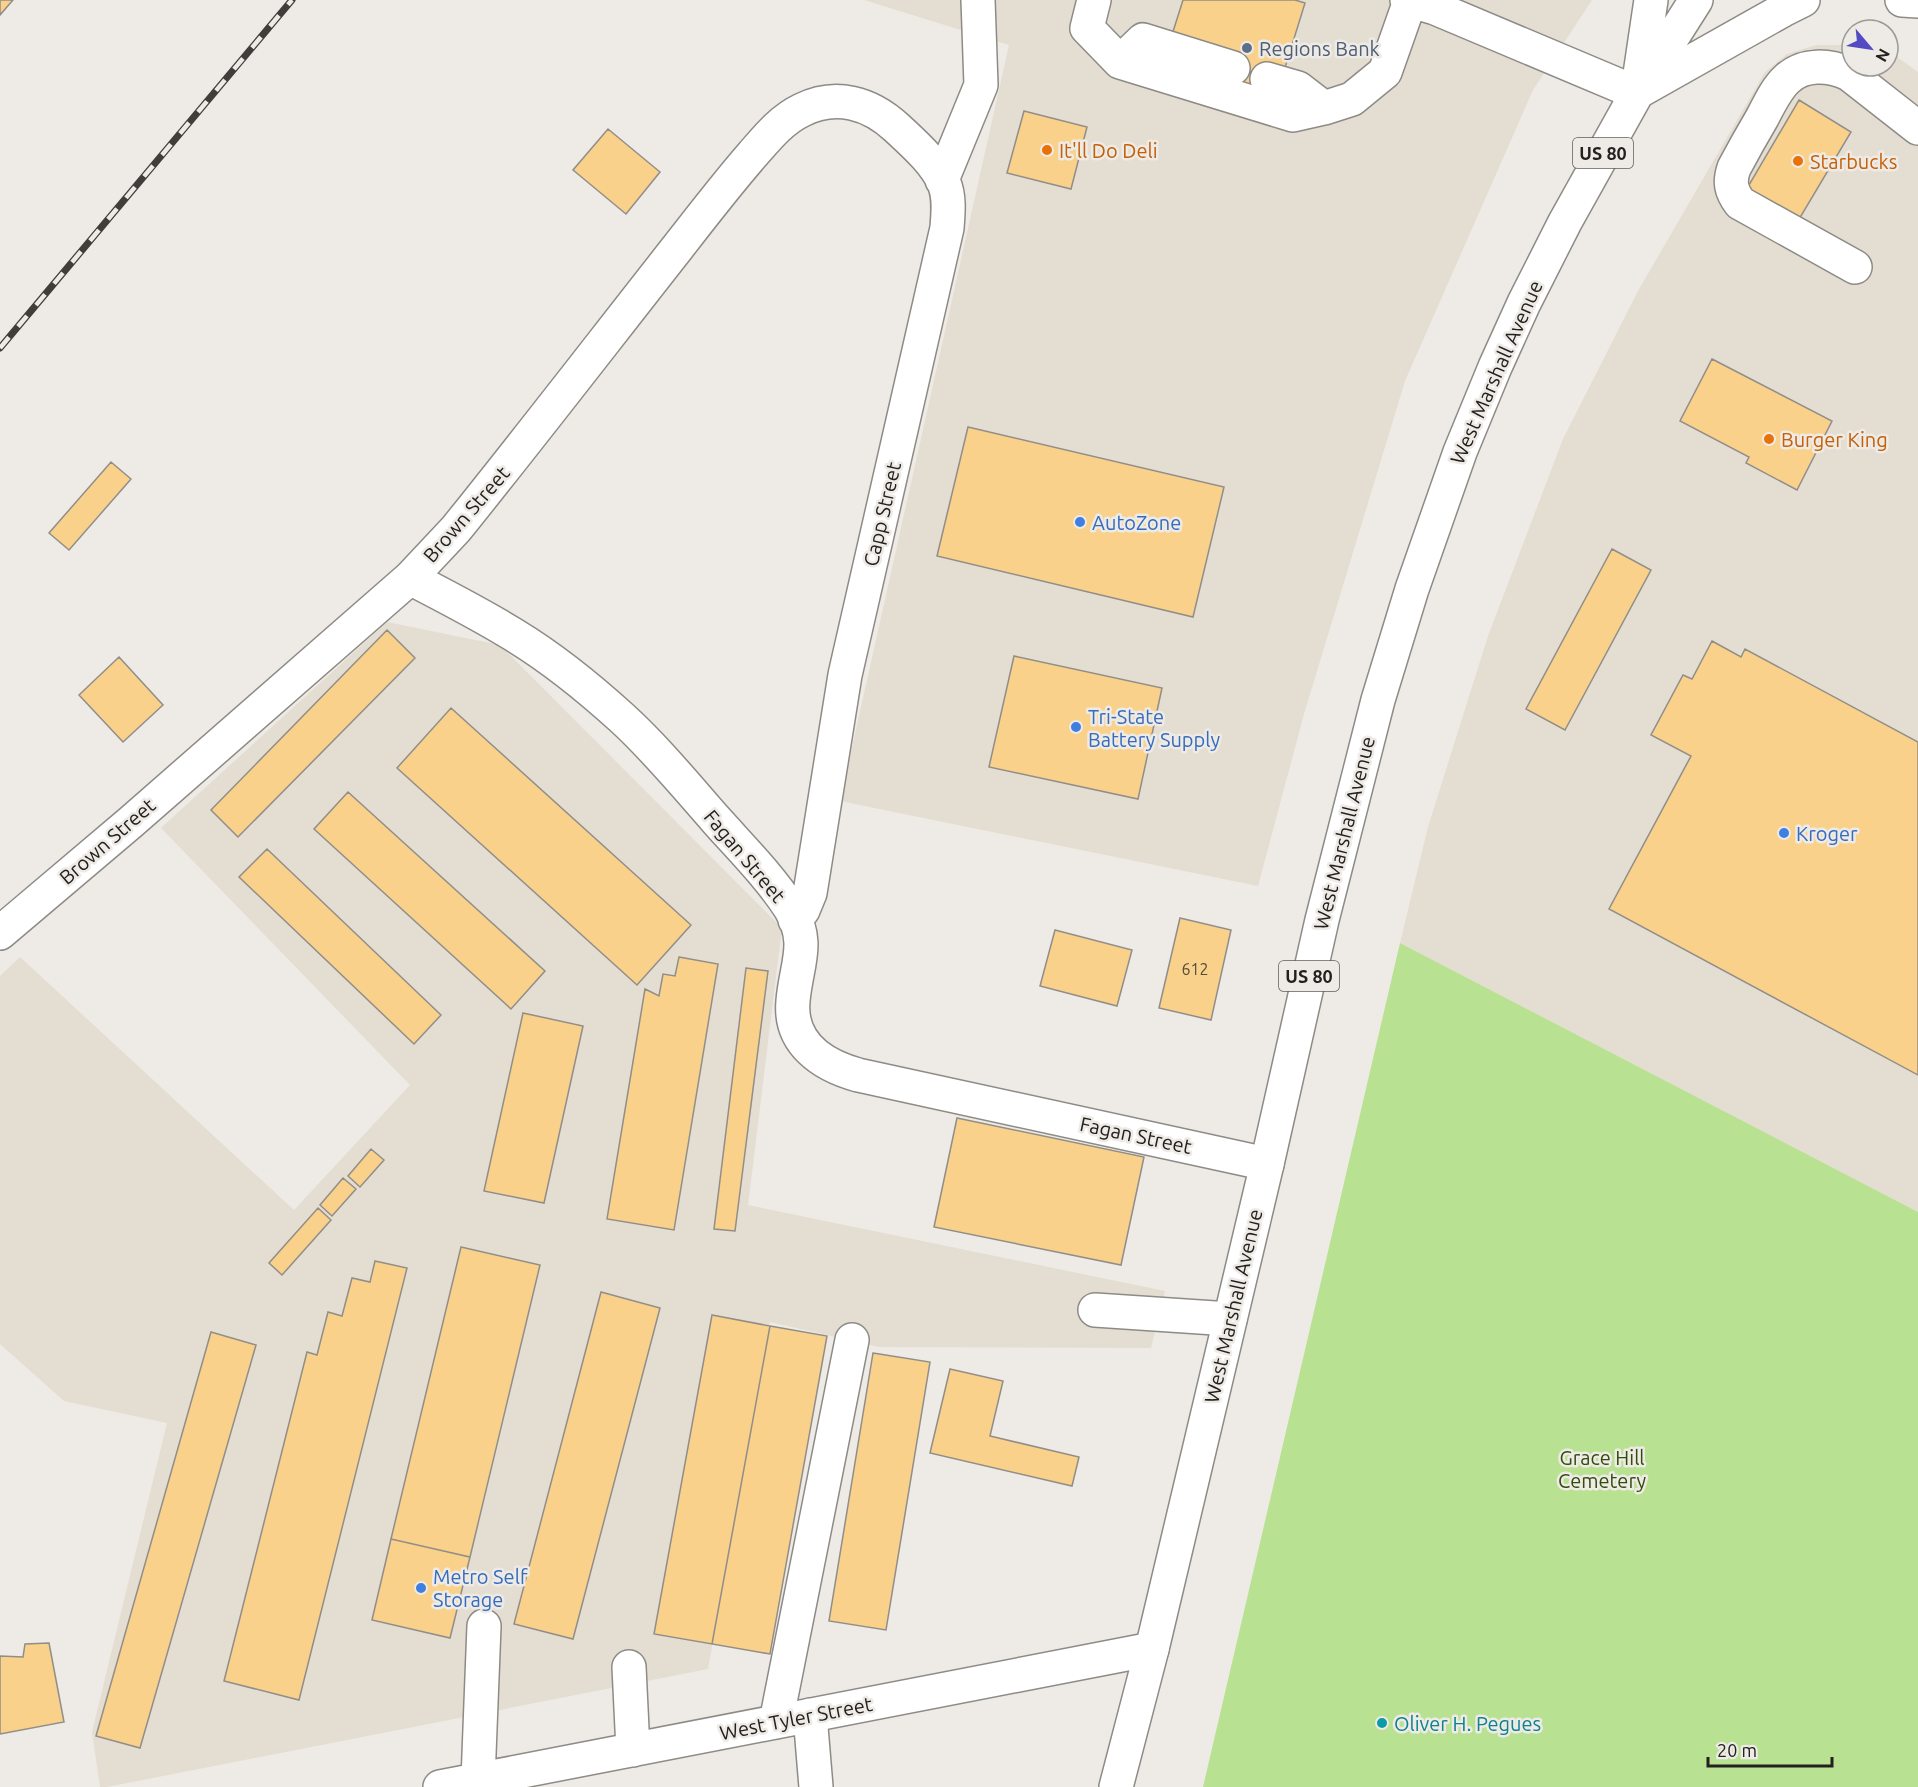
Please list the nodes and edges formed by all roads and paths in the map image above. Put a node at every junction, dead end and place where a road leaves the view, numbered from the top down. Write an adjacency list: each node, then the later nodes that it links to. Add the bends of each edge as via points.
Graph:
1 (978, 0): 16 (street, via 981,86)
2 (1094, 0): 9 (street, via 1087,28)
3 (1408, 0): 12 (street); 13 (street, via 1385,72 1352,99)
4 (1651, 0): 12 (street)
5 (1696, 0): 12 (street, West Marshall Avenue / US 80)
6 (1803, 0): 12 (street)
7 (1902, 0): 8 (street)
8 (1918, 1)
9 (1120, 62): 10 (street, via 1143,40); 13 (street, via 1293,116)
10 (1233, 68)
11 (1267, 79): 13 (street, via 1298,88)
12 (1637, 93): 21 (street, West Marshall Avenue / US 80, via 1524,303 1443,497 1366,745)
13 (1324, 108)
14 (894, 125): 16 (street, Capp Street, via 915,144); 18 (street, Brown Street, via 866,107 848,101 827,101 781,122 726,184 470,512)
15 (1918, 128): 17 (street, via 1849,75 1826,66 1812,67 1787,78 1734,168 1732,192 1740,203)
16 (942, 180): 19 (street, Capp Street, via 949,206 947,228 845,675 810,893)
17 (1854, 267)
18 (410, 578): 19 (street, Fagan Street, via 514,635 612,709 775,887); 20 (street, Brown Street)
19 (795, 920): 21 (street, Fagan Street, via 802,940 792,1002 794,1020 814,1055 839,1070)
20 (0, 933)
21 (1267, 1164): 23 (street, West Marshall Avenue / US 80)
22 (1095, 1310): 23 (street)
23 (1230, 1319): 26 (street, West Marshall Avenue / US 80)
24 (852, 1340): 29 (street)
25 (484, 1626): 31 (street)
26 (1152, 1649): 28 (street, West Tyler Street); 34 (street, West Marshall Avenue / US 80)
27 (629, 1667): 30 (street)
28 (810, 1715): 29 (street, West Tyler Street); 33 (street)
29 (776, 1722): 30 (street, West Tyler Street)
30 (633, 1750): 31 (street, West Tyler Street)
31 (478, 1780): 32 (street, West Tyler Street)
32 (441, 1787)
33 (816, 1787)
34 (1116, 1787)

